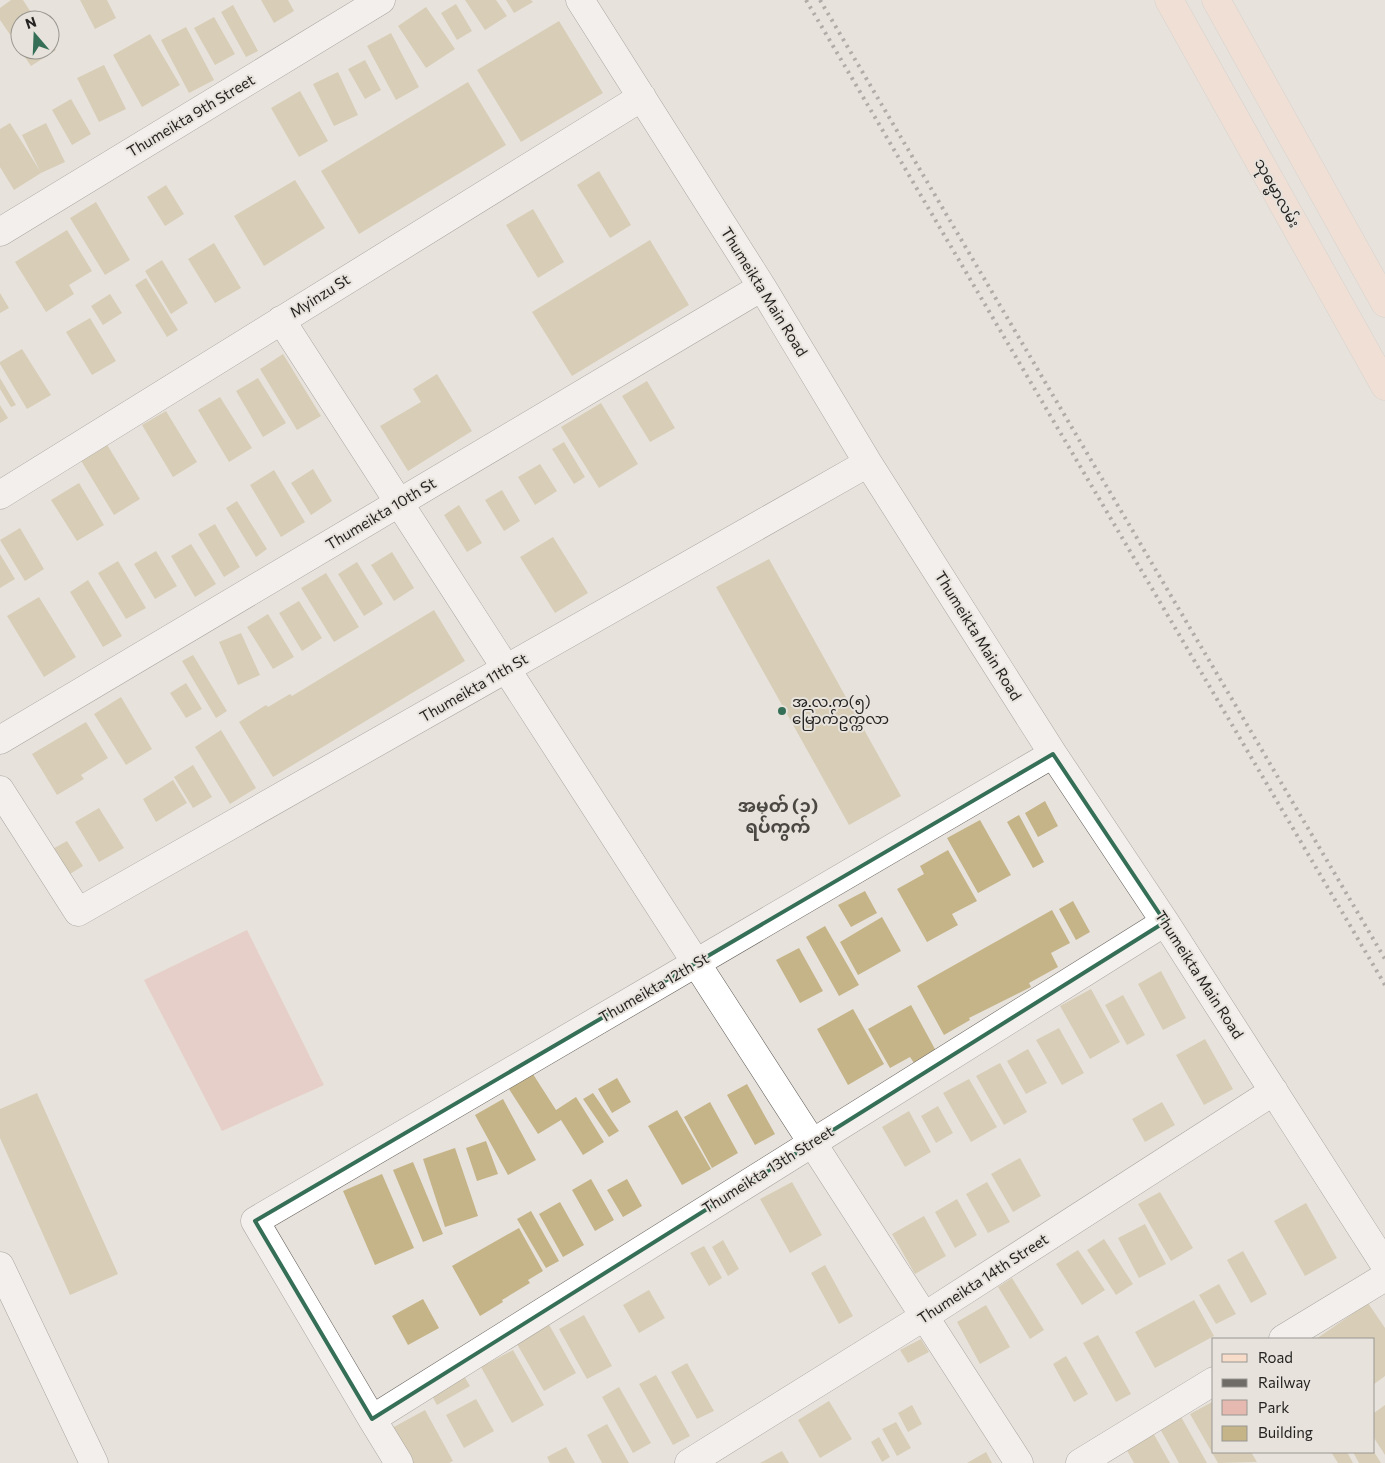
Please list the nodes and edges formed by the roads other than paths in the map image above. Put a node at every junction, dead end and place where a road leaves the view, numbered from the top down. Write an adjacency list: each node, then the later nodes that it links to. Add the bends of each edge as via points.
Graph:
1 (381, 0): 6 (street, Thumeikta 9th Street)
2 (580, 0): 5 (street, Thumeikta Main Road)
3 (1169, 0): 10 (main road, သုဓမ္မာလမ်း)
4 (1216, 0): 8 (main road)
5 (642, 98): 7 (street, Thumeikta Main Road); 9 (street, Myinzu St)
6 (0, 232)
7 (762, 287): 11 (street, Thumeikta Main Road); 13 (street, Thumeikta 10th St)
8 (1385, 303)
9 (281, 320): 12 (street, Myinzu St); 13 (street)
10 (1385, 386)
11 (868, 463): 14 (street, Thumeikta 11th St); 16 (street, Thumeikta Main Road)
12 (0, 495)
13 (400, 503): 14 (street); 15 (street, Thumeikta 10th St)
14 (507, 669): 17 (street, Thumeikta 11th St, via 78,912); 19 (street)
15 (0, 740)
16 (1053, 754): 18 (street, Thumeikta Main Road); 19 (street, Thumeikta 12th St)
17 (0, 790)
18 (1165, 922): 20 (street, Thumeikta Main Road); 21 (street, Thumeikta 13th Street)
19 (697, 963): 21 (street); 28 (street, Thumeikta 12th St, via 255,1221)
20 (1274, 1092): 22 (street, Thumeikta Main Road); 25 (street, Thumeikta 14th Street)
21 (813, 1143): 25 (street); 28 (street, Thumeikta 13th Street)
22 (1385, 1265)
23 (0, 1266): 29 (street)
24 (1385, 1277): 26 (street)
25 (924, 1316): 31 (street, Thumeikta 14th Street); 32 (street)
26 (1285, 1338)
27 (1212, 1382): 33 (street)
28 (372, 1419): 30 (street)
29 (94, 1463)
30 (400, 1463)
31 (690, 1463)
32 (1019, 1463)
33 (1080, 1463)

